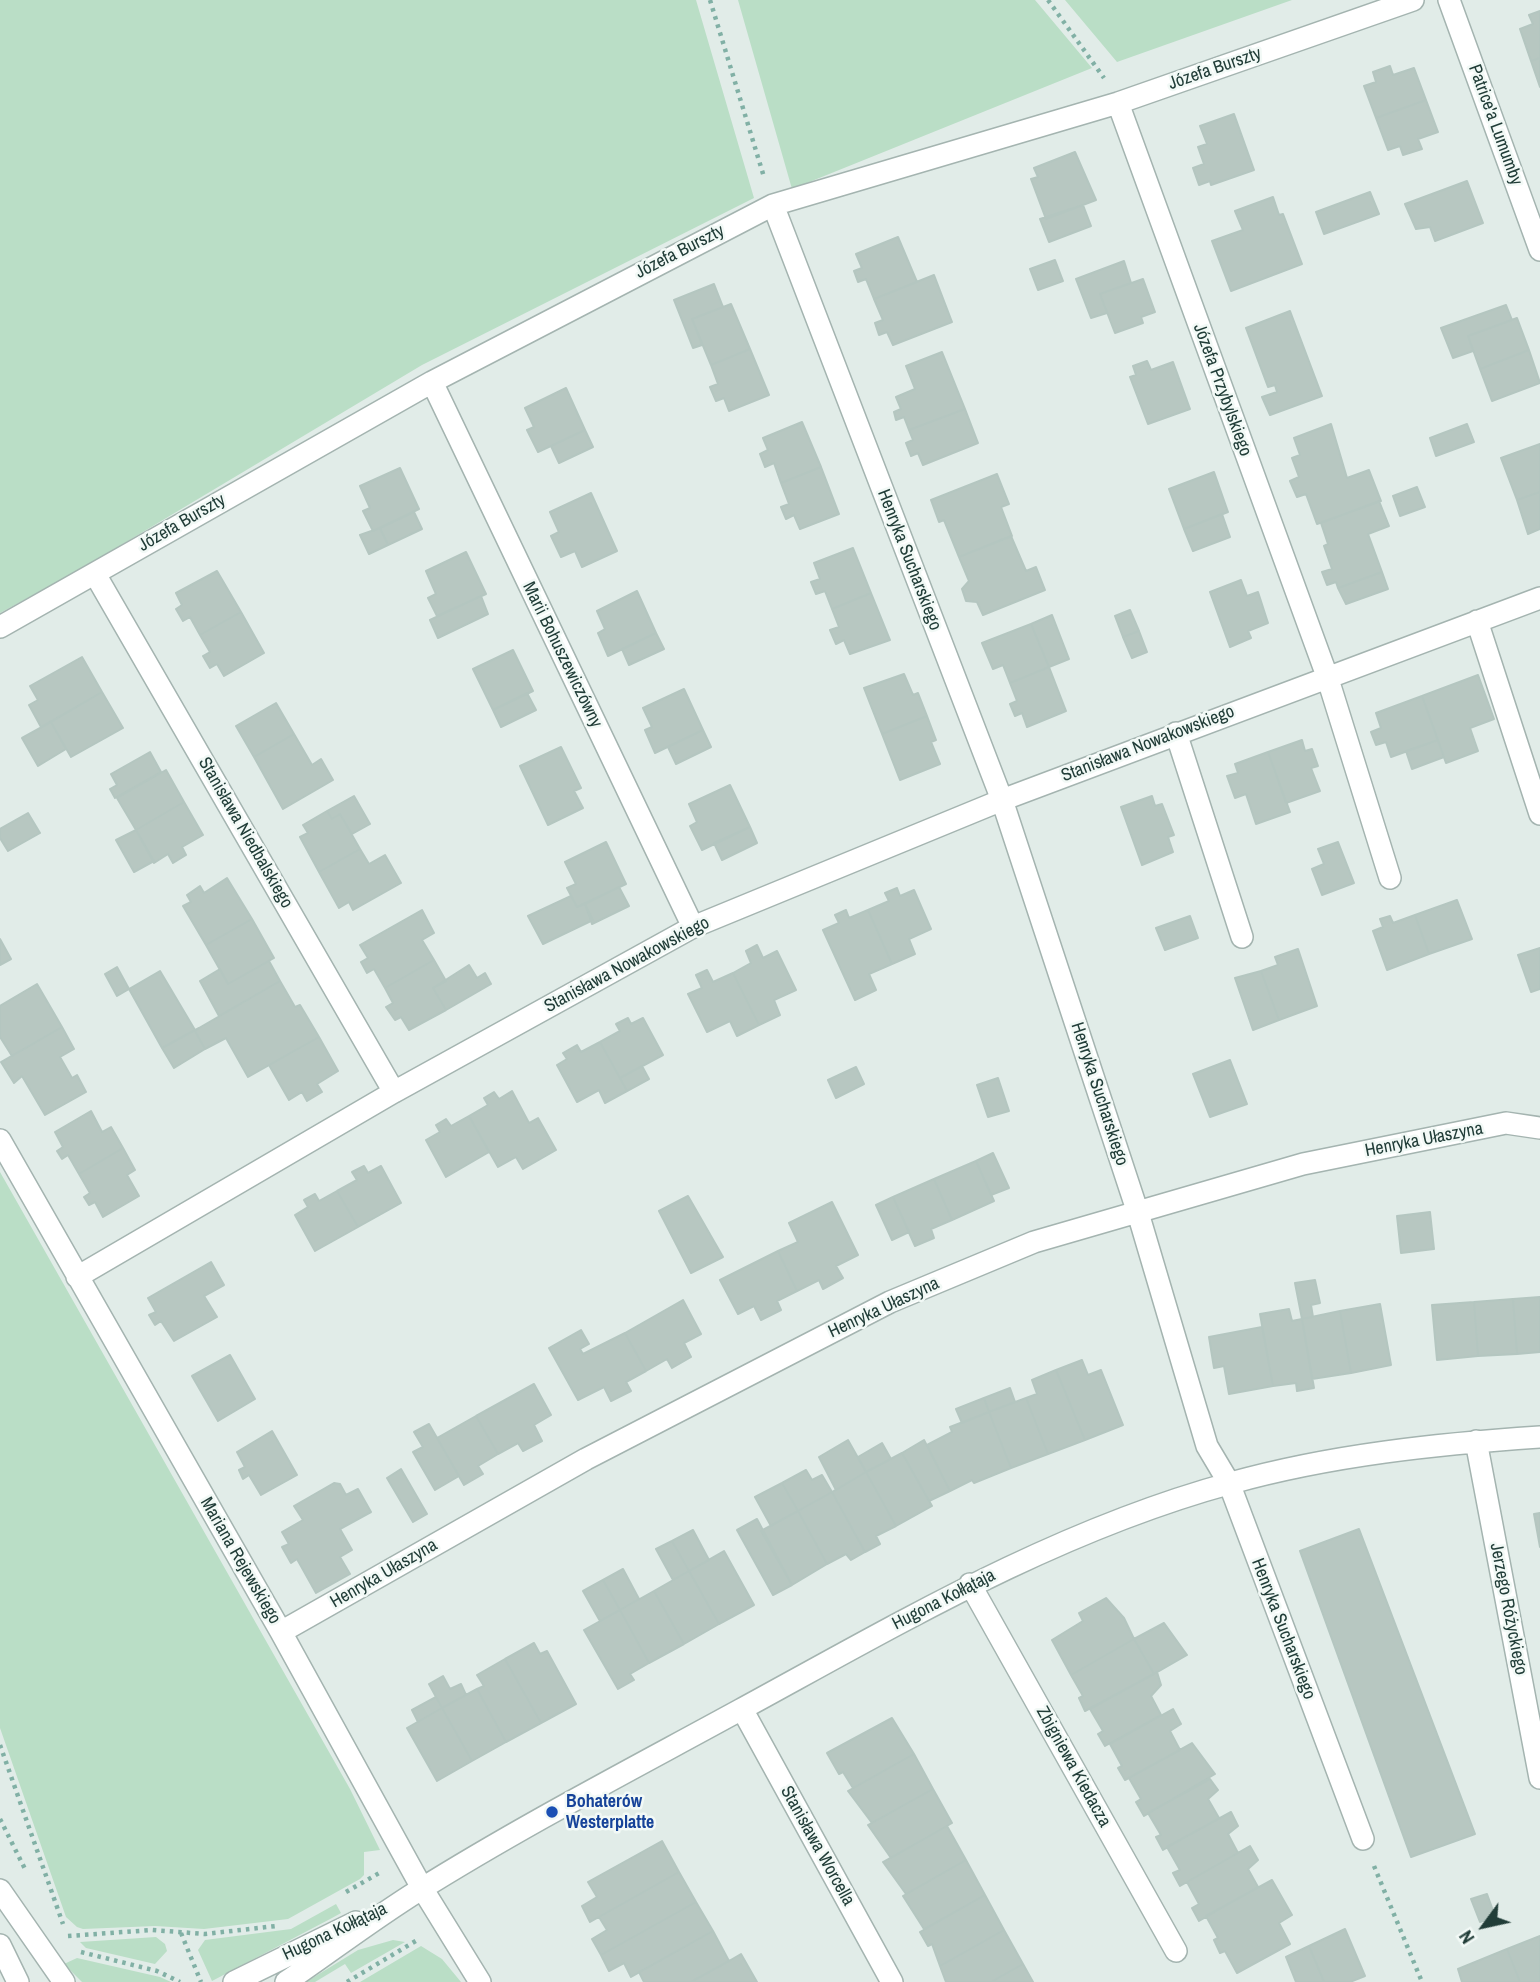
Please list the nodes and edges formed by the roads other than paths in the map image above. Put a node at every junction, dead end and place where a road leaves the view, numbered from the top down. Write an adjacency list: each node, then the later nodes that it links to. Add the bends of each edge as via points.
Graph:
1 (1413, 0): 3 (street, Józefa Burszty)
2 (1449, 0): 5 (street, Patrice'a Lumumby)
3 (1118, 103): 4 (street, Józefa Burszty); 11 (street, Józefa Przybylskiego)
4 (773, 205): 6 (street, Józefa Burszty); 13 (street, Henryka Sucharskiego)
5 (1540, 250)
6 (432, 382): 7 (street, Józefa Burszty); 16 (street, Marii Bohuszewiczówny)
7 (96, 574): 10 (street, Józefa Burszty); 18 (street, Stanisława Niedbalskiego)
8 (1540, 598): 9 (street, Stanisława Nowakowskiego)
9 (1477, 621): 11 (street, Stanisława Nowakowskiego); 14 (street)
10 (0, 627)
11 (1327, 676): 12 (street, Stanisława Nowakowskiego); 15 (street)
12 (1176, 733): 13 (street, Stanisława Nowakowskiego); 17 (street)
13 (1002, 800): 16 (street, Stanisława Nowakowskiego); 21 (street, Henryka Sucharskiego)
14 (1540, 814)
15 (1390, 878)
16 (693, 927): 18 (street, Stanisława Nowakowskiego)
17 (1242, 937)
18 (394, 1092): 22 (street, Stanisława Nowakowskiego)
19 (1540, 1128): 21 (street, Henryka Ułaszyna, via 1506,1123 1303,1164)
20 (0, 1140): 22 (street, Mariana Rejewskiego)
21 (1138, 1213): 25 (street, Henryka Sucharskiego, via 1207,1446); 27 (street, Henryka Ułaszyna, via 1034,1242 890,1302 586,1459)
22 (77, 1277): 27 (street, Mariana Rejewskiego)
23 (1540, 1437): 24 (street, Hugona Kołłątaja)
24 (1476, 1441): 25 (street, Hugona Kołłątaja, via 1320,1462); 29 (street, Jerzego Różyckiego)
25 (1229, 1483): 26 (street, Hugona Kołłątaja, via 1091,1531); 30 (street, Henryka Sucharskiego)
26 (970, 1584): 28 (street, Hugona Kołłątaja); 35 (street, Zbigniewa Kiedacza)
27 (281, 1632): 31 (street, Mariana Rejewskiego)
28 (741, 1709): 31 (street, Hugona Kołłątaja); 41 (street, Stanisława Worcella)
29 (1540, 1778)
30 (1363, 1839)
31 (422, 1888): 33 (street, Hugona Kołłątaja); 40 (street, Mariana Rejewskiego)
32 (0, 1890): 37 (street)
33 (399, 1903): 38 (street, Hugona Kołłątaja); 39 (street, Hugona Kołłątaja)
34 (0, 1945): 36 (street)
35 (1176, 1951)
36 (18, 1982)
37 (64, 1982)
38 (234, 1982)
39 (286, 1982)
40 (480, 1982)
41 (892, 1982)

